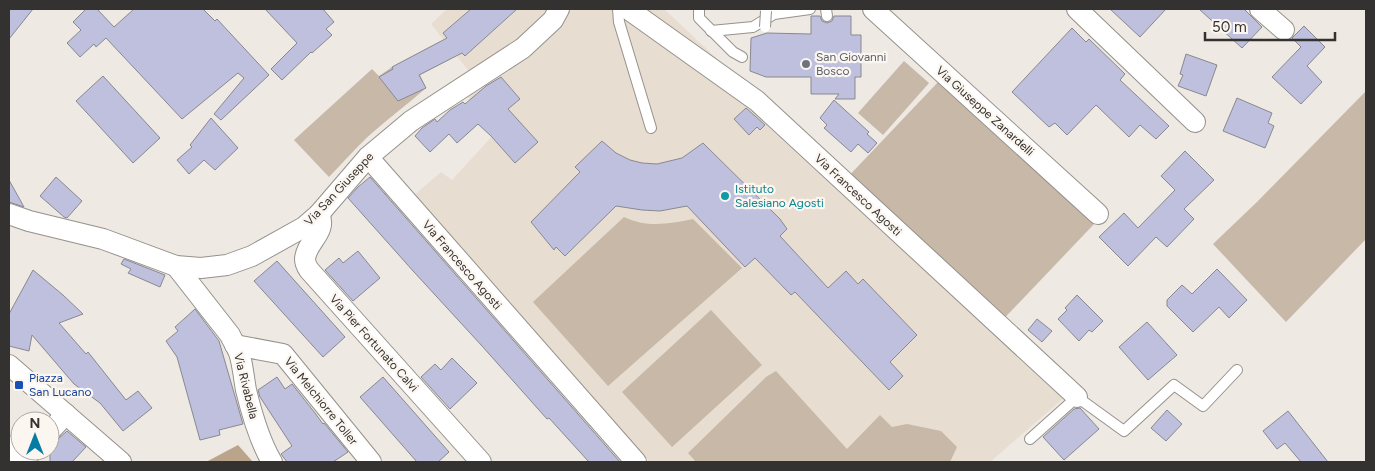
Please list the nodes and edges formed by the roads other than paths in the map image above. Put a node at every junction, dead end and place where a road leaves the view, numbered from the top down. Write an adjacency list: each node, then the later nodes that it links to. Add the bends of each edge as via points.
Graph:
1 (574, 9): 10 (street, Via San Giuseppe)
2 (618, 9): 16 (lane, via 619,22)
3 (628, 9): 25 (street, Via Francesco Agosti, via 757,101)
4 (698, 9): 11 (lane, via 699,18)
5 (810, 9): 11 (lane, via 774,14 753,27)
6 (873, 9): 20 (street, Via Giuseppe Zanardelli)
7 (1260, 9): 13 (street)
8 (766, 10): 12 (lane, bridge)
9 (1078, 10): 15 (street)
10 (556, 15): 17 (street, Via San Giuseppe, via 524,48 411,121)
11 (711, 30): 14 (lane)
12 (765, 30)
13 (1284, 30)
14 (742, 57)
15 (1196, 122)
16 (651, 128)
17 (368, 157): 19 (street, Via San Giuseppe); 33 (street, Via Francesco Agosti)
18 (9, 214): 21 (street, Via San Giuseppe, via 103,240)
19 (319, 214): 21 (street, Via San Giuseppe, via 287,238 240,261 201,268); 32 (street, Via Pier Fortunato Calvi, via 321,226 306,253 309,270)
20 (1098, 214)
21 (176, 266): 22 (street, Via Rivabella)
22 (235, 345): 30 (street, Via Rivabella, via 259,437); 31 (street, Via Melchiorre Toller, via 282,354)
23 (9, 366): 26 (street)
24 (1237, 370): 25 (lane, via 1203,406 1174,385 1124,431)
25 (1077, 397): 28 (lane)
26 (66, 414): 27 (street); 29 (street)
27 (60, 420)
28 (1030, 439)
29 (121, 462)
30 (272, 462)
31 (371, 462)
32 (481, 462)
33 (636, 462)

